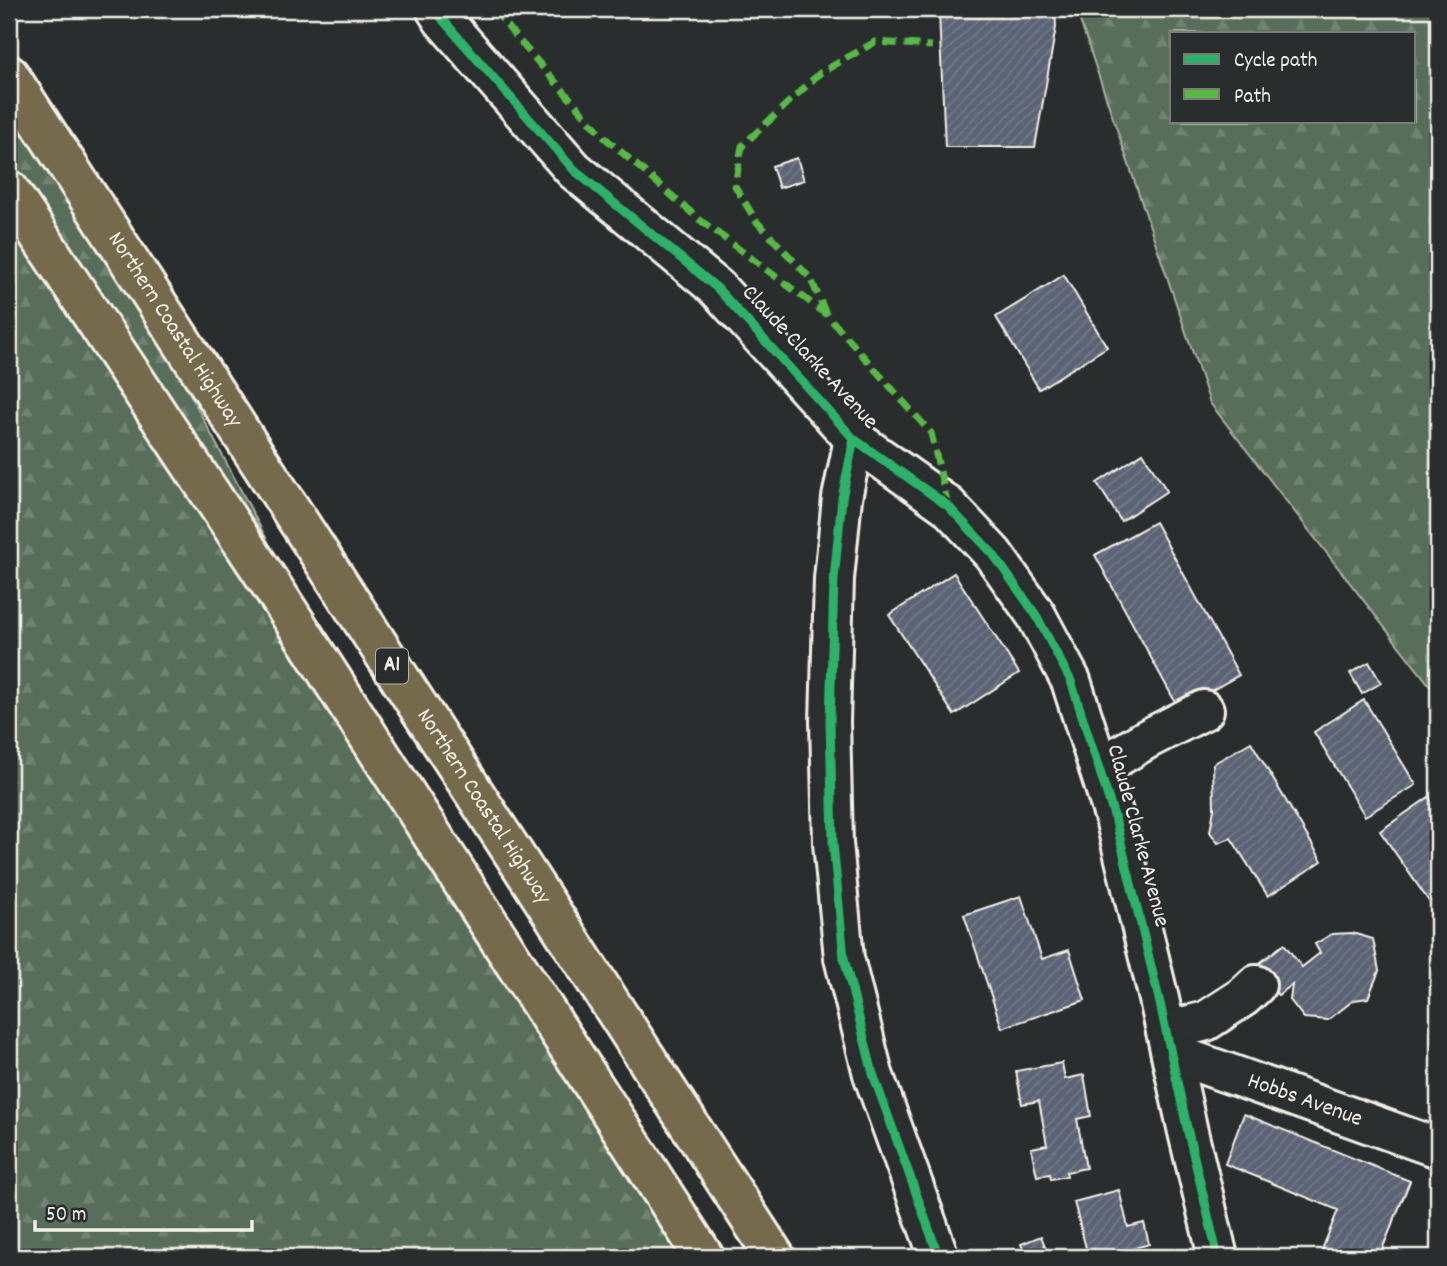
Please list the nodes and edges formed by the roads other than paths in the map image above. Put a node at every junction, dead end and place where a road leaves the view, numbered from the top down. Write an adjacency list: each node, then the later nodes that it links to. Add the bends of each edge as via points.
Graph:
1 (436, 9): 4 (street, Claude Clarke Avenue, via 574,170 717,288)
2 (9, 75): 11 (highway, Northern Coastal Highway / A1)
3 (9, 190): 10 (highway, via 273,588)
4 (854, 439): 6 (street, Claude Clarke Avenue, via 948,506 993,554 1036,615 1071,681); 12 (street, via 842,498 834,579 830,723 833,843 844,958 873,1074)
5 (1204, 710): 6 (street)
6 (1099, 768): 8 (street, Claude Clarke Avenue)
7 (1256, 985): 8 (street)
8 (1168, 1042): 9 (street, Hobbs Avenue); 13 (street, Claude Clarke Avenue)
9 (1438, 1148)
10 (704, 1257)
11 (775, 1257)
12 (939, 1257)
13 (1217, 1257)

